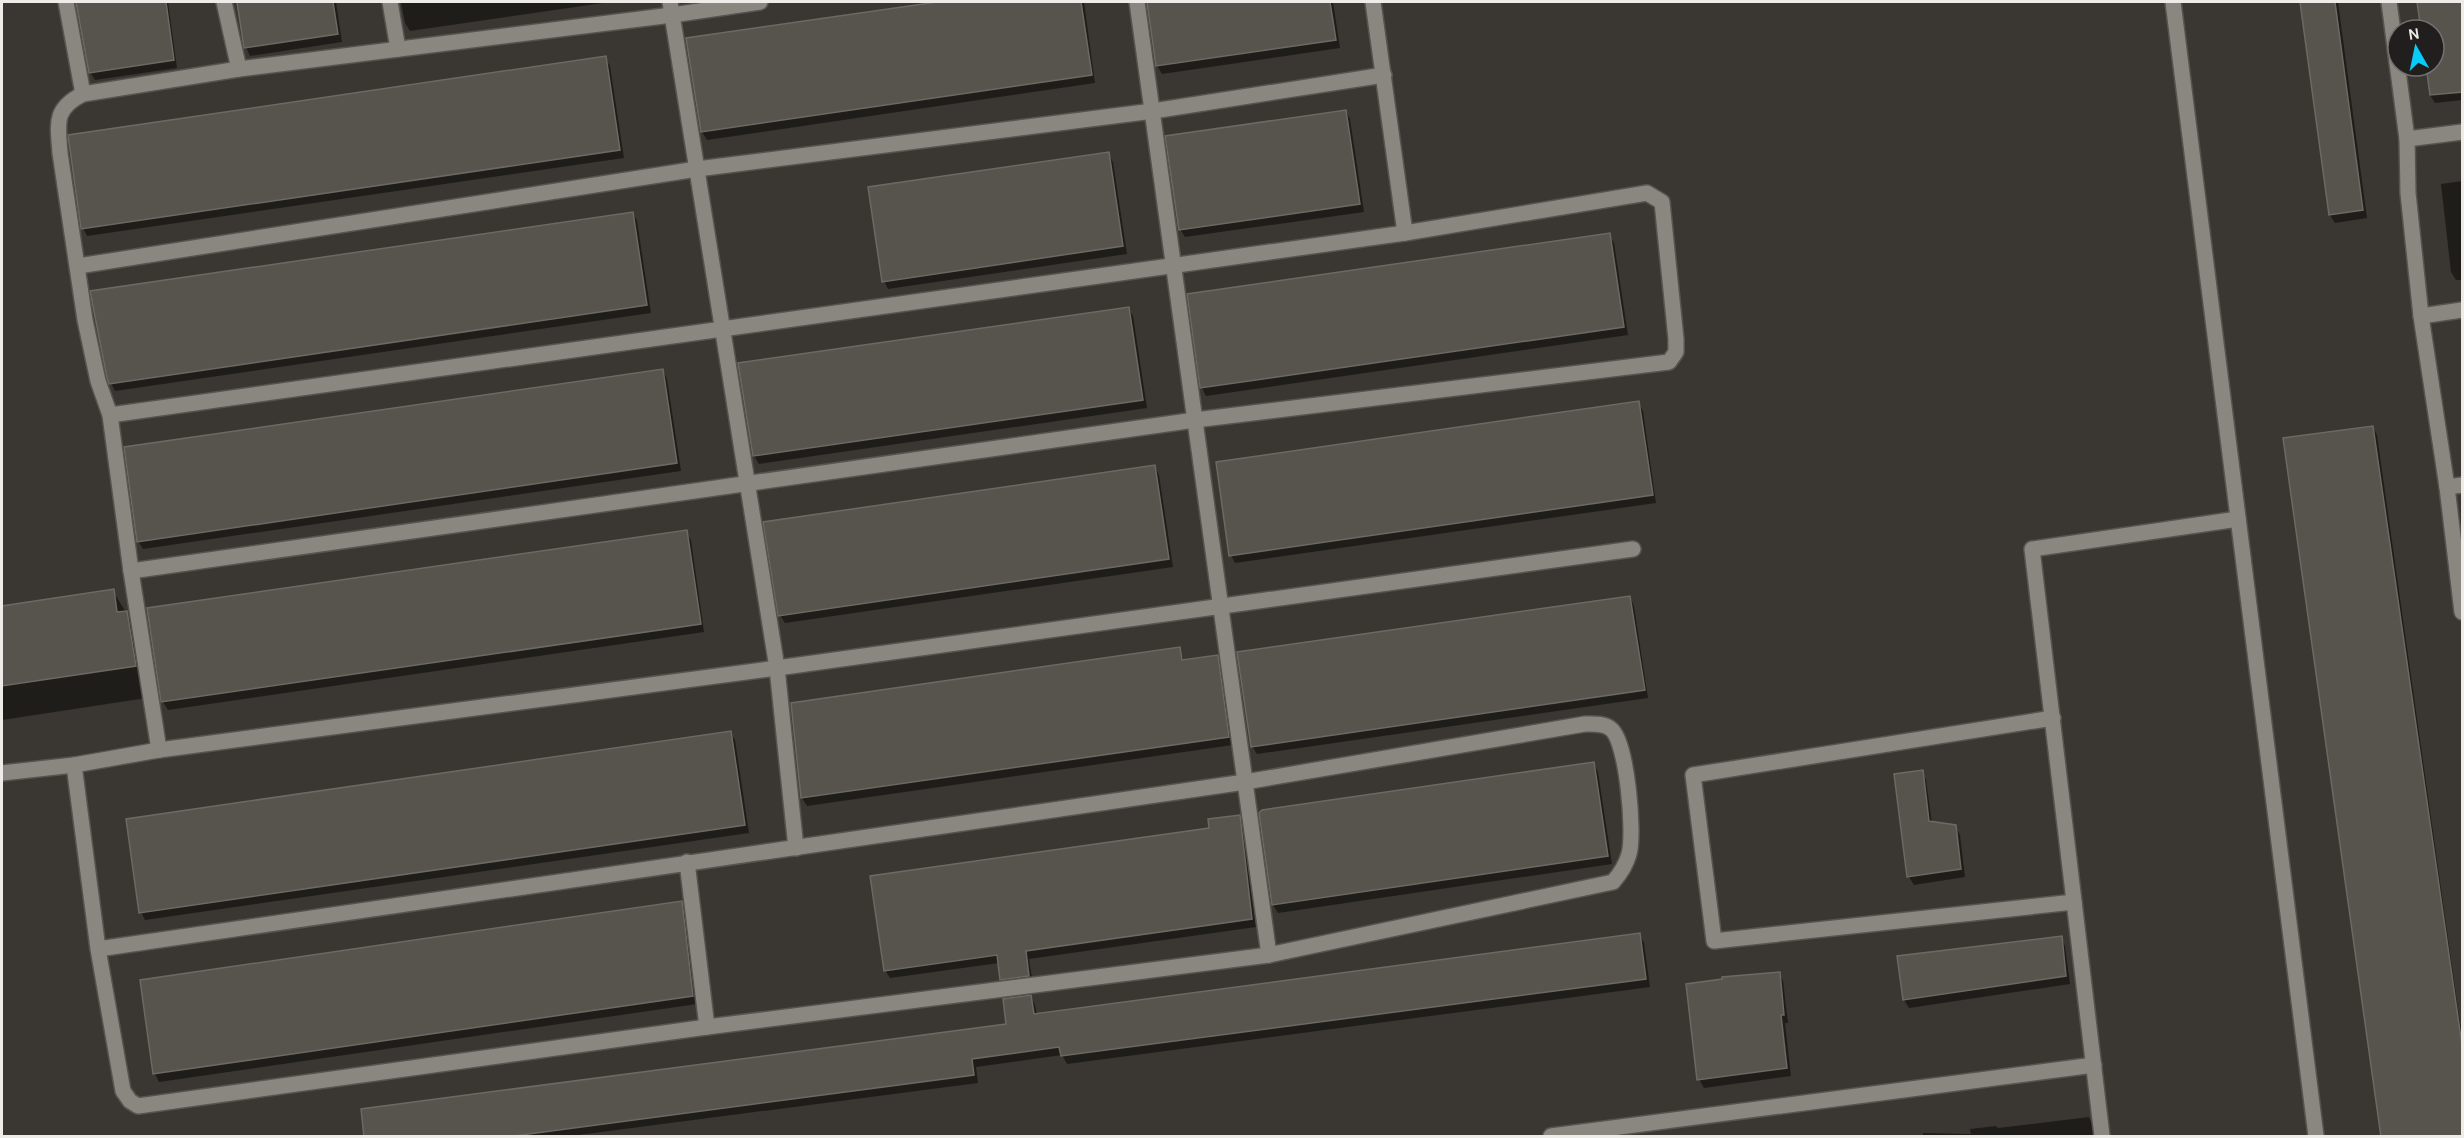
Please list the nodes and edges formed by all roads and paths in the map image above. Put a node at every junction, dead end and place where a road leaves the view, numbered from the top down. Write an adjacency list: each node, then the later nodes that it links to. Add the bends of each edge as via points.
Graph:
1 (66, 2): 13 (street)
2 (224, 2): 11 (street)
3 (390, 2): 10 (street)
4 (760, 2): 9 (street)
5 (1137, 2): 14 (street)
6 (1373, 2): 12 (street)
7 (2173, 2): 28 (street)
8 (2389, 2): 16 (street)
9 (671, 8): 10 (street); 17 (street)
10 (398, 49): 11 (street)
11 (239, 69): 13 (street)
12 (1384, 75): 14 (street); 18 (street)
13 (83, 94): 20 (street, via 61,110 58,127)
14 (1153, 111): 17 (street); 19 (street)
15 (2463, 132): 16 (street)
16 (2407, 139): 22 (street, via 2408,193)
17 (697, 169): 20 (street); 23 (street)
18 (1405, 233): 19 (street); 25 (street, via 1647,193 1655,196 1662,202 1676,352 1669,362)
19 (1174, 264): 23 (street); 25 (street)
20 (78, 266): 24 (street, via 87,330)
21 (2463, 310): 22 (street)
22 (2421, 316): 27 (street)
23 (723, 329): 24 (street); 26 (street)
24 (110, 415): 30 (street)
25 (1195, 420): 26 (street); 31 (street)
26 (748, 483): 30 (street); 33 (street)
27 (2455, 486): 32 (street)
28 (2238, 519): 34 (street, via 2032,549); 48 (street)
29 (1633, 549): 31 (street)
30 (131, 572): 35 (street)
31 (1221, 606): 33 (street); 38 (street)
32 (2463, 612)
33 (777, 668): 35 (street); 39 (street)
34 (2053, 718): 41 (street); 41 (street, via 1693,775 1714,941)
35 (159, 750): 36 (street)
36 (74, 765): 37 (street); 42 (street)
37 (2, 773)
38 (1245, 782): 39 (street); 43 (street); 43 (street, via 1601,724 1612,729 1620,741 1630,811 1629,853 1624,870 1614,882)
39 (796, 848): 40 (street)
40 (687, 862): 42 (street); 44 (street)
41 (2074, 902): 45 (street)
42 (98, 949): 44 (street, via 123,1091 138,1106)
43 (1269, 954): 44 (street)
44 (708, 1027)
45 (2094, 1065): 46 (street); 47 (street)
46 (1551, 1137)
47 (2102, 1137)
48 (2316, 1137)

